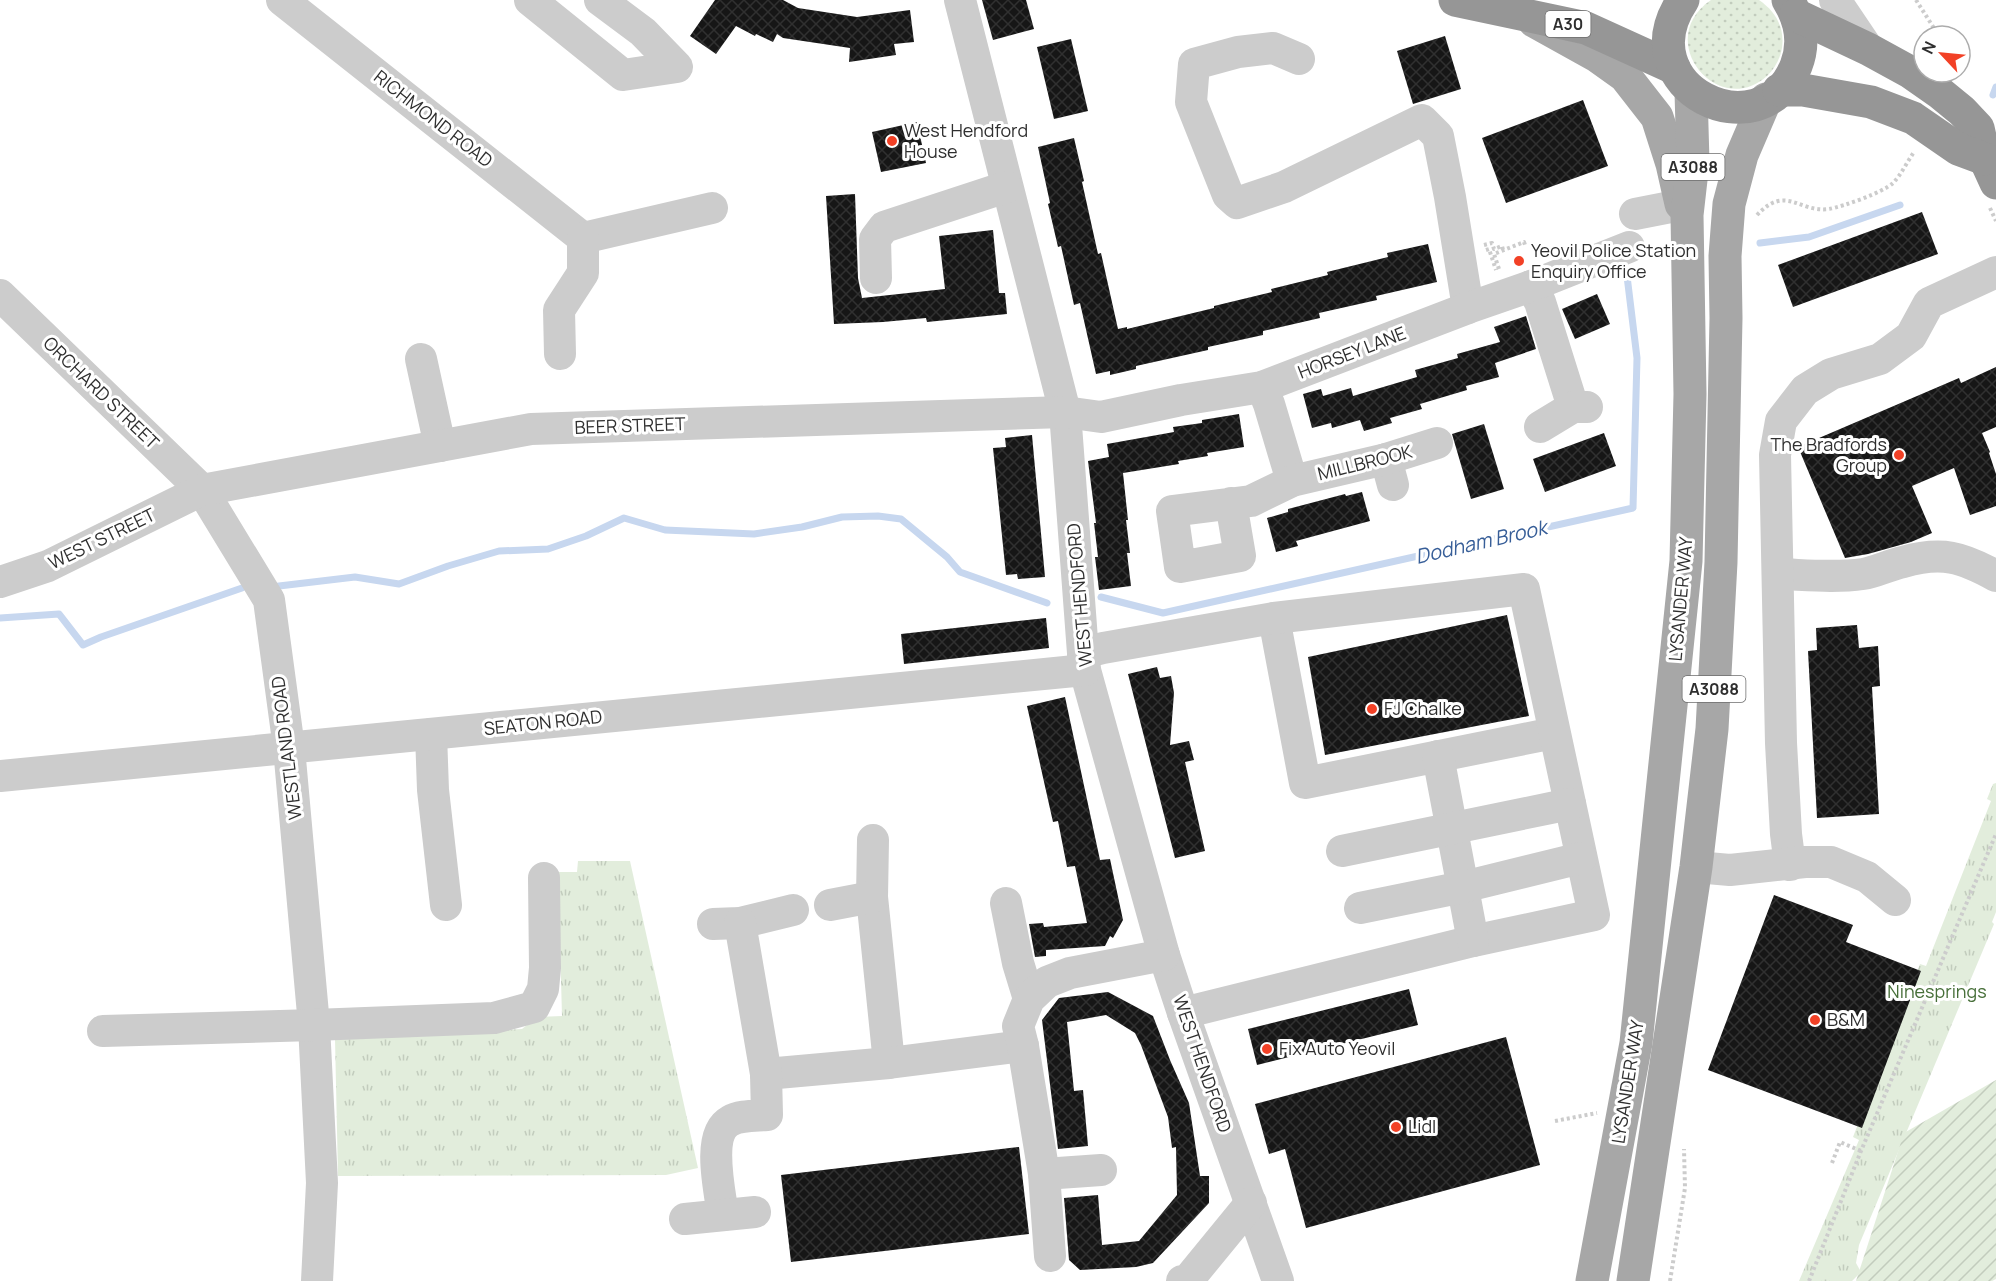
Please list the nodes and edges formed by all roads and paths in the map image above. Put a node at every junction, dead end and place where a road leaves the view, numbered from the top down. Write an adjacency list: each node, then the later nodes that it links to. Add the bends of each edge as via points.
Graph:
1 (282, 0): 23 (street, RICHMOND ROAD)
2 (530, 0): 3 (street, via 623,75 677,67 643,32)
3 (600, 0)
4 (960, 0): 18 (street, WEST HENDFORD)
5 (1455, 0): 10 (highway, A30)
6 (1683, 0): 14 (highway, via 1669,30 1669,50)
7 (1835, 0): 12 (street)
8 (1916, 0): 11 (path)
9 (1792, 7): 12 (highway); 15 (highway, via 1802,35 1800,55 1792,74)
10 (1522, 14): 14 (highway, A30, via 1586,28); 20 (main road, via 1625,76 1657,117)
11 (1931, 24)
12 (1868, 48): 17 (highway, via 1910,72 1971,119 1978,128)
13 (1299, 59): 31 (street, via 1273,48 1238,52 1194,64 1191,102 1228,195 1237,203 1284,187 1422,120 1438,136)
14 (1683, 80): 15 (highway, via 1705,100 1720,106 1752,105); 20 (main road, LYSANDER WAY / A3088, via 1694,124 1693,162)
15 (1773, 95): 16 (highway, via 1803,90 1871,102); 59 (main road, LYSANDER WAY / A3088, via 1742,155 1729,204 1721,562 1712,729)
16 (1931, 129): 17 (highway); 22 (path, via 1894,182 1879,192 1829,209 1780,200 1765,207)
17 (1990, 171)
18 (1006, 187): 28 (street, via 884,227 875,238); 35 (street, WEST HENDFORD)
19 (712, 208): 23 (street)
20 (1684, 210): 21 (street); 92 (main road, LYSANDER WAY / A3088, via 1690,394 1686,561 1636,1043)
21 (1635, 214)
22 (1755, 218)
23 (584, 238): 32 (street, via 583,273 559,310)
24 (1525, 245): 26 (path, via 1524,242)
25 (1629, 247): 29 (street, HORSEY LANE)
26 (1494, 251)
27 (1996, 272): 42 (street, via 1929,303 1911,336 1880,358 1831,374 1805,390 1780,421 1775,455)
28 (876, 278)
29 (1531, 286): 31 (street, HORSEY LANE); 36 (street, via 1580,407)
30 (0, 295): 40 (street, ORCHARD STREET)
31 (1467, 308): 34 (street, HORSEY LANE)
32 (560, 354)
33 (421, 359): 38 (street)
34 (1262, 387): 35 (street, HORSEY LANE, via 1101,417); 39 (street, MILLBROOK)
35 (1065, 412): 38 (street, BEER STREET, via 531,429); 46 (street, WEST HENDFORD)
36 (1540, 427)
37 (1437, 443): 39 (street, MILLBROOK, via 1389,472)
38 (440, 446): 40 (street, BEER STREET)
39 (1292, 481): 41 (street, MILLBROOK)
40 (202, 490): 44 (street, WEST STREET, via 48,566); 49 (street, WESTLAND ROAD, via 268,600)
41 (1241, 502)
42 (1779, 574): 43 (street, via 1857,575 1932,556 1956,557); 58 (street, via 1781,742)
43 (1996, 576)
44 (0, 582)
45 (1274, 618): 46 (street, SEATON ROAD, via 1103,648); 47 (street, SEATON ROAD, via 1524,589); 50 (street, via 1305,783)
46 (1084, 662): 48 (street, SEATON ROAD); 70 (street, WEST HENDFORD)
47 (1554, 733): 50 (street); 52 (street)
48 (431, 734): 49 (street, SEATON ROAD); 65 (street)
49 (289, 748): 51 (street, SEATON ROAD); 73 (street, WESTLAND ROAD)
50 (1438, 756): 53 (street)
51 (0, 776)
52 (1570, 804): 53 (street); 57 (street)
53 (1452, 828): 56 (street); 61 (street)
54 (1996, 834): 80 (path)
55 (873, 840): 62 (street)
56 (1342, 851)
57 (1581, 858): 61 (street); 69 (street, via 1594,915)
58 (1790, 864): 59 (street, via 1730,870); 63 (street, via 1831,862 1867,877)
59 (1696, 867): 93 (main road, LYSANDER WAY / A3088)
60 (544, 878): 73 (street, via 545,968 543,989 534,1007 494,1017)
61 (1463, 887): 67 (street); 69 (street)
62 (872, 897): 66 (street); 76 (street)
63 (1895, 900)
64 (1006, 903): 71 (street)
65 (446, 905)
66 (830, 905)
67 (1360, 908)
68 (793, 910): 77 (street, via 726,923)
69 (1473, 941): 72 (street)
70 (1164, 955): 71 (street, via 1070,973 1047,982); 72 (street, WEST HENDFORD)
71 (1029, 999): 75 (street, via 1018,1026)
72 (1183, 1013): 84 (street, WEST HENDFORD)
73 (315, 1025): 74 (street); 89 (street, WESTLAND ROAD, via 322,1182)
74 (103, 1031)
75 (1023, 1046): 76 (street); 83 (street)
76 (889, 1063): 77 (street)
77 (766, 1074): 86 (street, via 767,1114 730,1120 721,1128 717,1141)
78 (1605, 1112): 79 (path)
79 (1555, 1121)
80 (1861, 1151): 81 (path, via 1840,1142); 94 (path)
81 (1832, 1163)
82 (1101, 1170): 83 (street)
83 (1044, 1174): 88 (street)
84 (1251, 1203): 90 (street, via 1188,1281); 91 (street, WEST HENDFORD)
85 (755, 1212): 86 (street)
86 (723, 1215): 87 (street)
87 (686, 1219)
88 (1050, 1256)
89 (317, 1281)
90 (1182, 1281)
91 (1278, 1281)
92 (1592, 1281)
93 (1633, 1281)
94 (1809, 1281)

